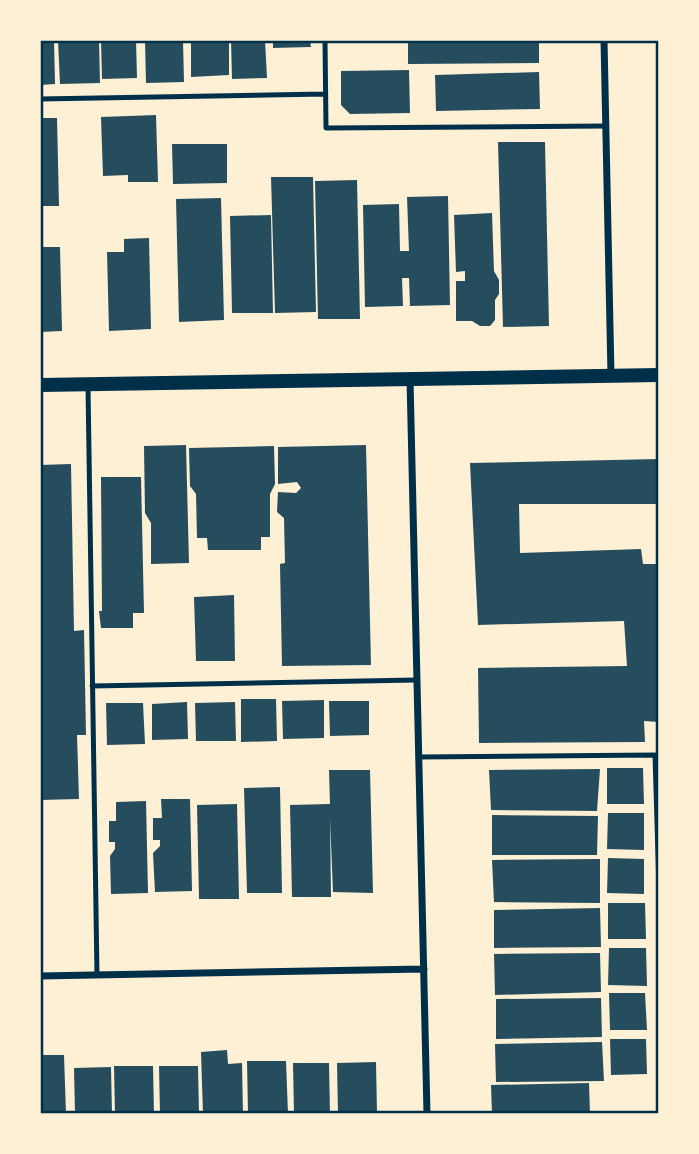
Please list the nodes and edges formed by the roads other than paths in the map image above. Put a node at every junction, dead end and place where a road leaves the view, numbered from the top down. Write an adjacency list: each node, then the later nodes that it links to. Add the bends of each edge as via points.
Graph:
1 (326, 40): 3 (lane)
2 (604, 40): 5 (street)
3 (326, 94): 4 (lane); 5 (lane, via 326,128)
4 (40, 99)
5 (606, 126): 6 (street)
6 (611, 375): 7 (main road); 8 (main road)
7 (659, 375)
8 (410, 379): 9 (main road); 11 (street)
9 (88, 384): 10 (main road); 12 (lane)
10 (40, 385)
11 (416, 680): 12 (lane); 13 (street)
12 (92, 686): 16 (lane)
13 (418, 757): 14 (lane, via 655,755); 15 (street)
14 (659, 889)
15 (424, 969): 16 (street); 18 (street)
16 (97, 975): 17 (street)
17 (40, 976)
18 (427, 1114)

